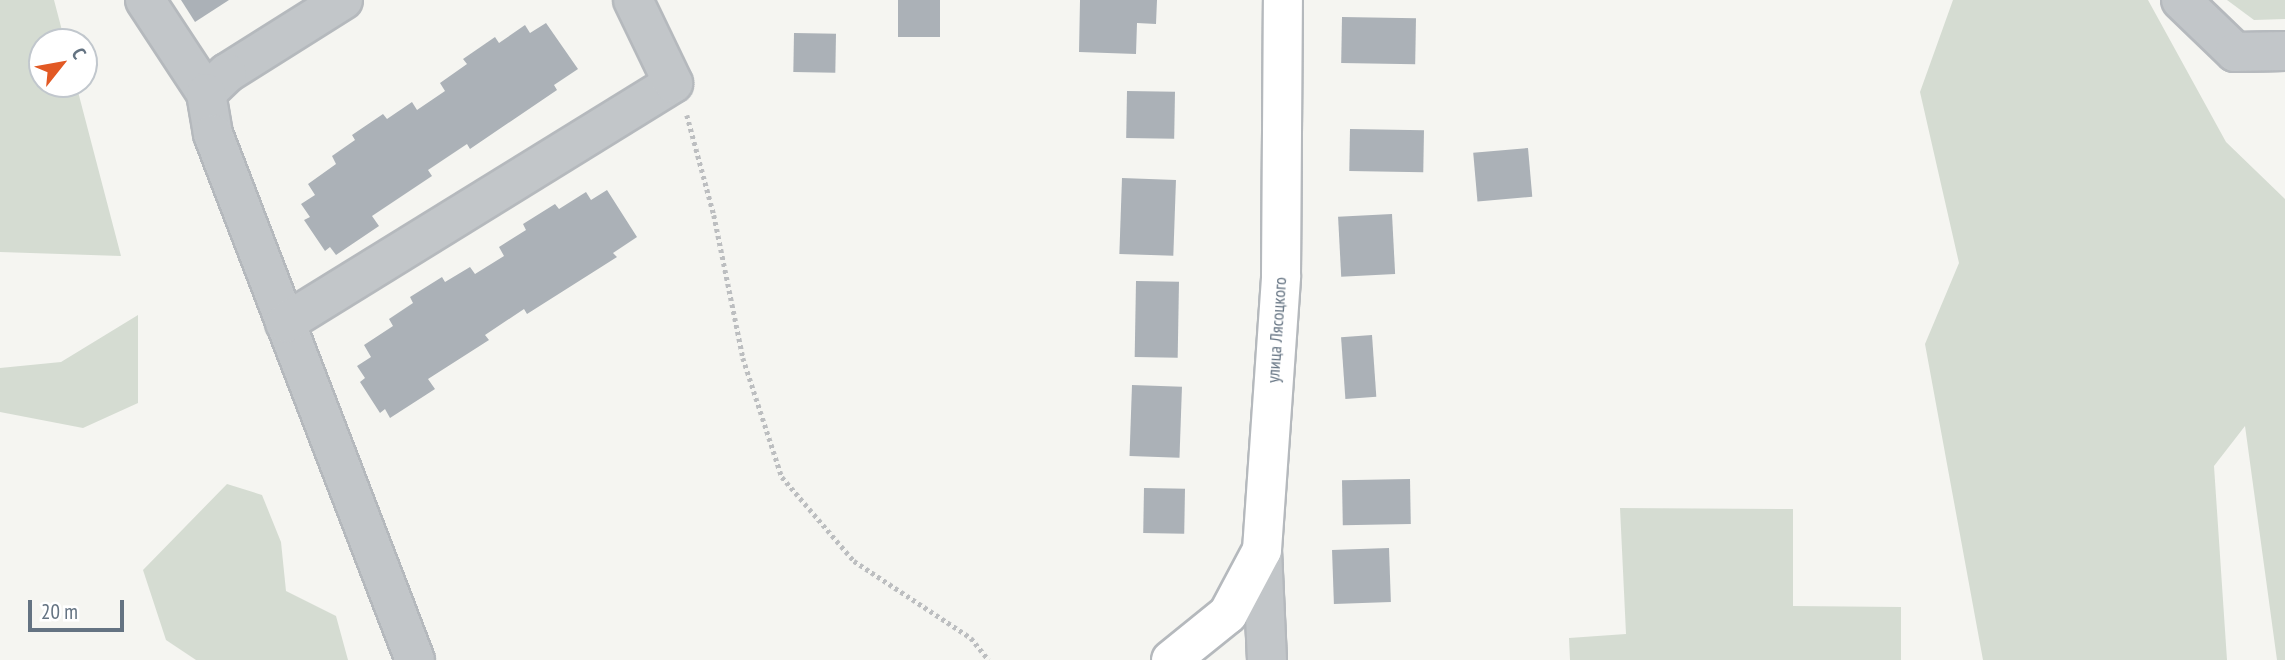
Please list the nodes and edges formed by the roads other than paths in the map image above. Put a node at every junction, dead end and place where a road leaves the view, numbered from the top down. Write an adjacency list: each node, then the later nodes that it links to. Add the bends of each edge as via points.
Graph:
1 (145, 0): 7 (street)
2 (343, 0): 7 (street, via 228,73)
3 (634, 0): 8 (street, via 673,83)
4 (1283, 0): 9 (main road, улица Лясоцкого, via 1280,276)
5 (2181, 0): 6 (street, via 2235,52)
6 (2285, 51)
7 (206, 93): 8 (street, via 213,134)
8 (285, 323): 10 (street)
9 (1262, 550): 11 (main road, via 1228,614); 12 (street, улица Лясоцкого)
10 (415, 660)
11 (1171, 660)
12 (1268, 660)

